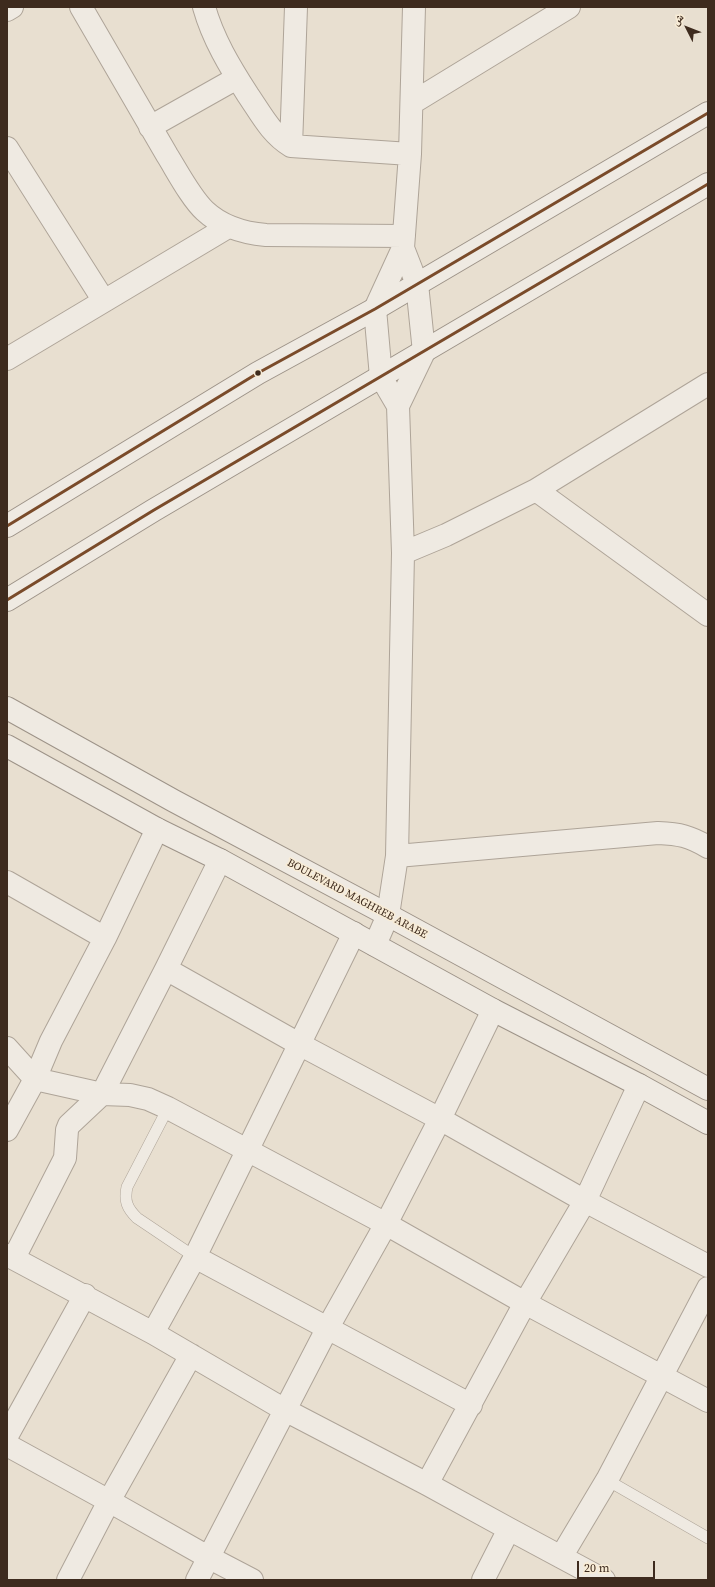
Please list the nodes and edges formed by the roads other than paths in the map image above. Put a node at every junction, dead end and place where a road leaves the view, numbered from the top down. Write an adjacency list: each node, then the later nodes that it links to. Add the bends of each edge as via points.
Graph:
1 (12, 7): 7 (street)
2 (81, 7): 11 (street)
3 (204, 7): 8 (street, via 213,33)
4 (296, 7): 12 (street)
5 (414, 7): 9 (street)
6 (569, 7): 9 (street)
7 (7, 10)
8 (237, 78): 11 (street); 12 (street, via 265,122)
9 (412, 103): 14 (street)
10 (708, 113): 18 (street)
11 (150, 127): 16 (street, via 205,211)
12 (291, 146): 14 (street)
13 (7, 148): 19 (street)
14 (410, 154): 17 (street)
15 (706, 190): 21 (street)
16 (228, 227): 17 (street, via 246,233 266,235); 19 (street)
17 (404, 242): 18 (street); 20 (street)
18 (417, 284): 20 (street); 21 (street)
19 (104, 301): 22 (street)
20 (375, 309): 23 (street); 27 (street, via 258,373)
21 (424, 352): 23 (street); 25 (street)
22 (7, 359)
23 (381, 377): 25 (street); 29 (street, via 154,510)
24 (708, 384): 26 (street)
25 (398, 406): 28 (street)
26 (536, 490): 28 (street, via 446,535); 30 (street)
27 (7, 526)
28 (403, 553): 35 (street)
29 (7, 600)
30 (708, 615)
31 (7, 708): 38 (street, BOULEVARD MAGHREB ARABE)
32 (7, 746): 33 (street)
33 (158, 829): 36 (street); 40 (street)
34 (708, 847): 35 (street, via 692,838 658,833)
35 (397, 856): 38 (street)
36 (220, 860): 39 (street); 42 (street)
37 (7, 882): 40 (street)
38 (388, 915): 41 (street); 48 (street, BOULEVARD MAGHREB ARABE)
39 (354, 934): 41 (street); 44 (street)
40 (105, 938): 46 (street, via 51,1041)
41 (375, 944): 43 (street)
42 (166, 969): 44 (street); 49 (street)
43 (493, 1010): 47 (street); 51 (street)
44 (299, 1044): 51 (street); 54 (street)
45 (7, 1048): 46 (street)
46 (35, 1079): 49 (street); 53 (street)
47 (639, 1085): 52 (street); 55 (street)
48 (708, 1089)
49 (102, 1094): 50 (street, via 130,1095 148,1099); 57 (street, via 69,1125 65,1158)
50 (168, 1108): 54 (street); 58 (lane, via 127,1187 125,1200 137,1218)
51 (440, 1119): 55 (street); 56 (street)
52 (708, 1123)
53 (7, 1130)
54 (248, 1150): 56 (street); 58 (street)
55 (585, 1201): 59 (street); 62 (street)
56 (386, 1224): 62 (street); 63 (street)
57 (11, 1256): 61 (street)
58 (195, 1257): 63 (street); 64 (street)
59 (708, 1266)
60 (708, 1288): 66 (street)
61 (85, 1295): 64 (street); 70 (street)
62 (525, 1303): 66 (street); 68 (street)
63 (327, 1329): 68 (street); 69 (street)
64 (153, 1333): 65 (street)
65 (191, 1355): 69 (street); 74 (street)
66 (662, 1377): 67 (street); 72 (street)
67 (708, 1401)
68 (471, 1404): 73 (street)
69 (285, 1410): 73 (street); 77 (street)
70 (7, 1436)
71 (7, 1445): 74 (street)
72 (607, 1480): 76 (lane); 78 (street)
73 (427, 1484): 75 (street)
74 (109, 1500): 77 (street); 79 (street)
75 (509, 1529): 78 (street); 82 (street)
76 (708, 1538)
77 (208, 1557): 80 (street); 81 (street)
78 (561, 1557): 83 (street)
79 (68, 1580)
80 (197, 1580)
81 (252, 1580)
82 (483, 1580)
83 (604, 1580)

